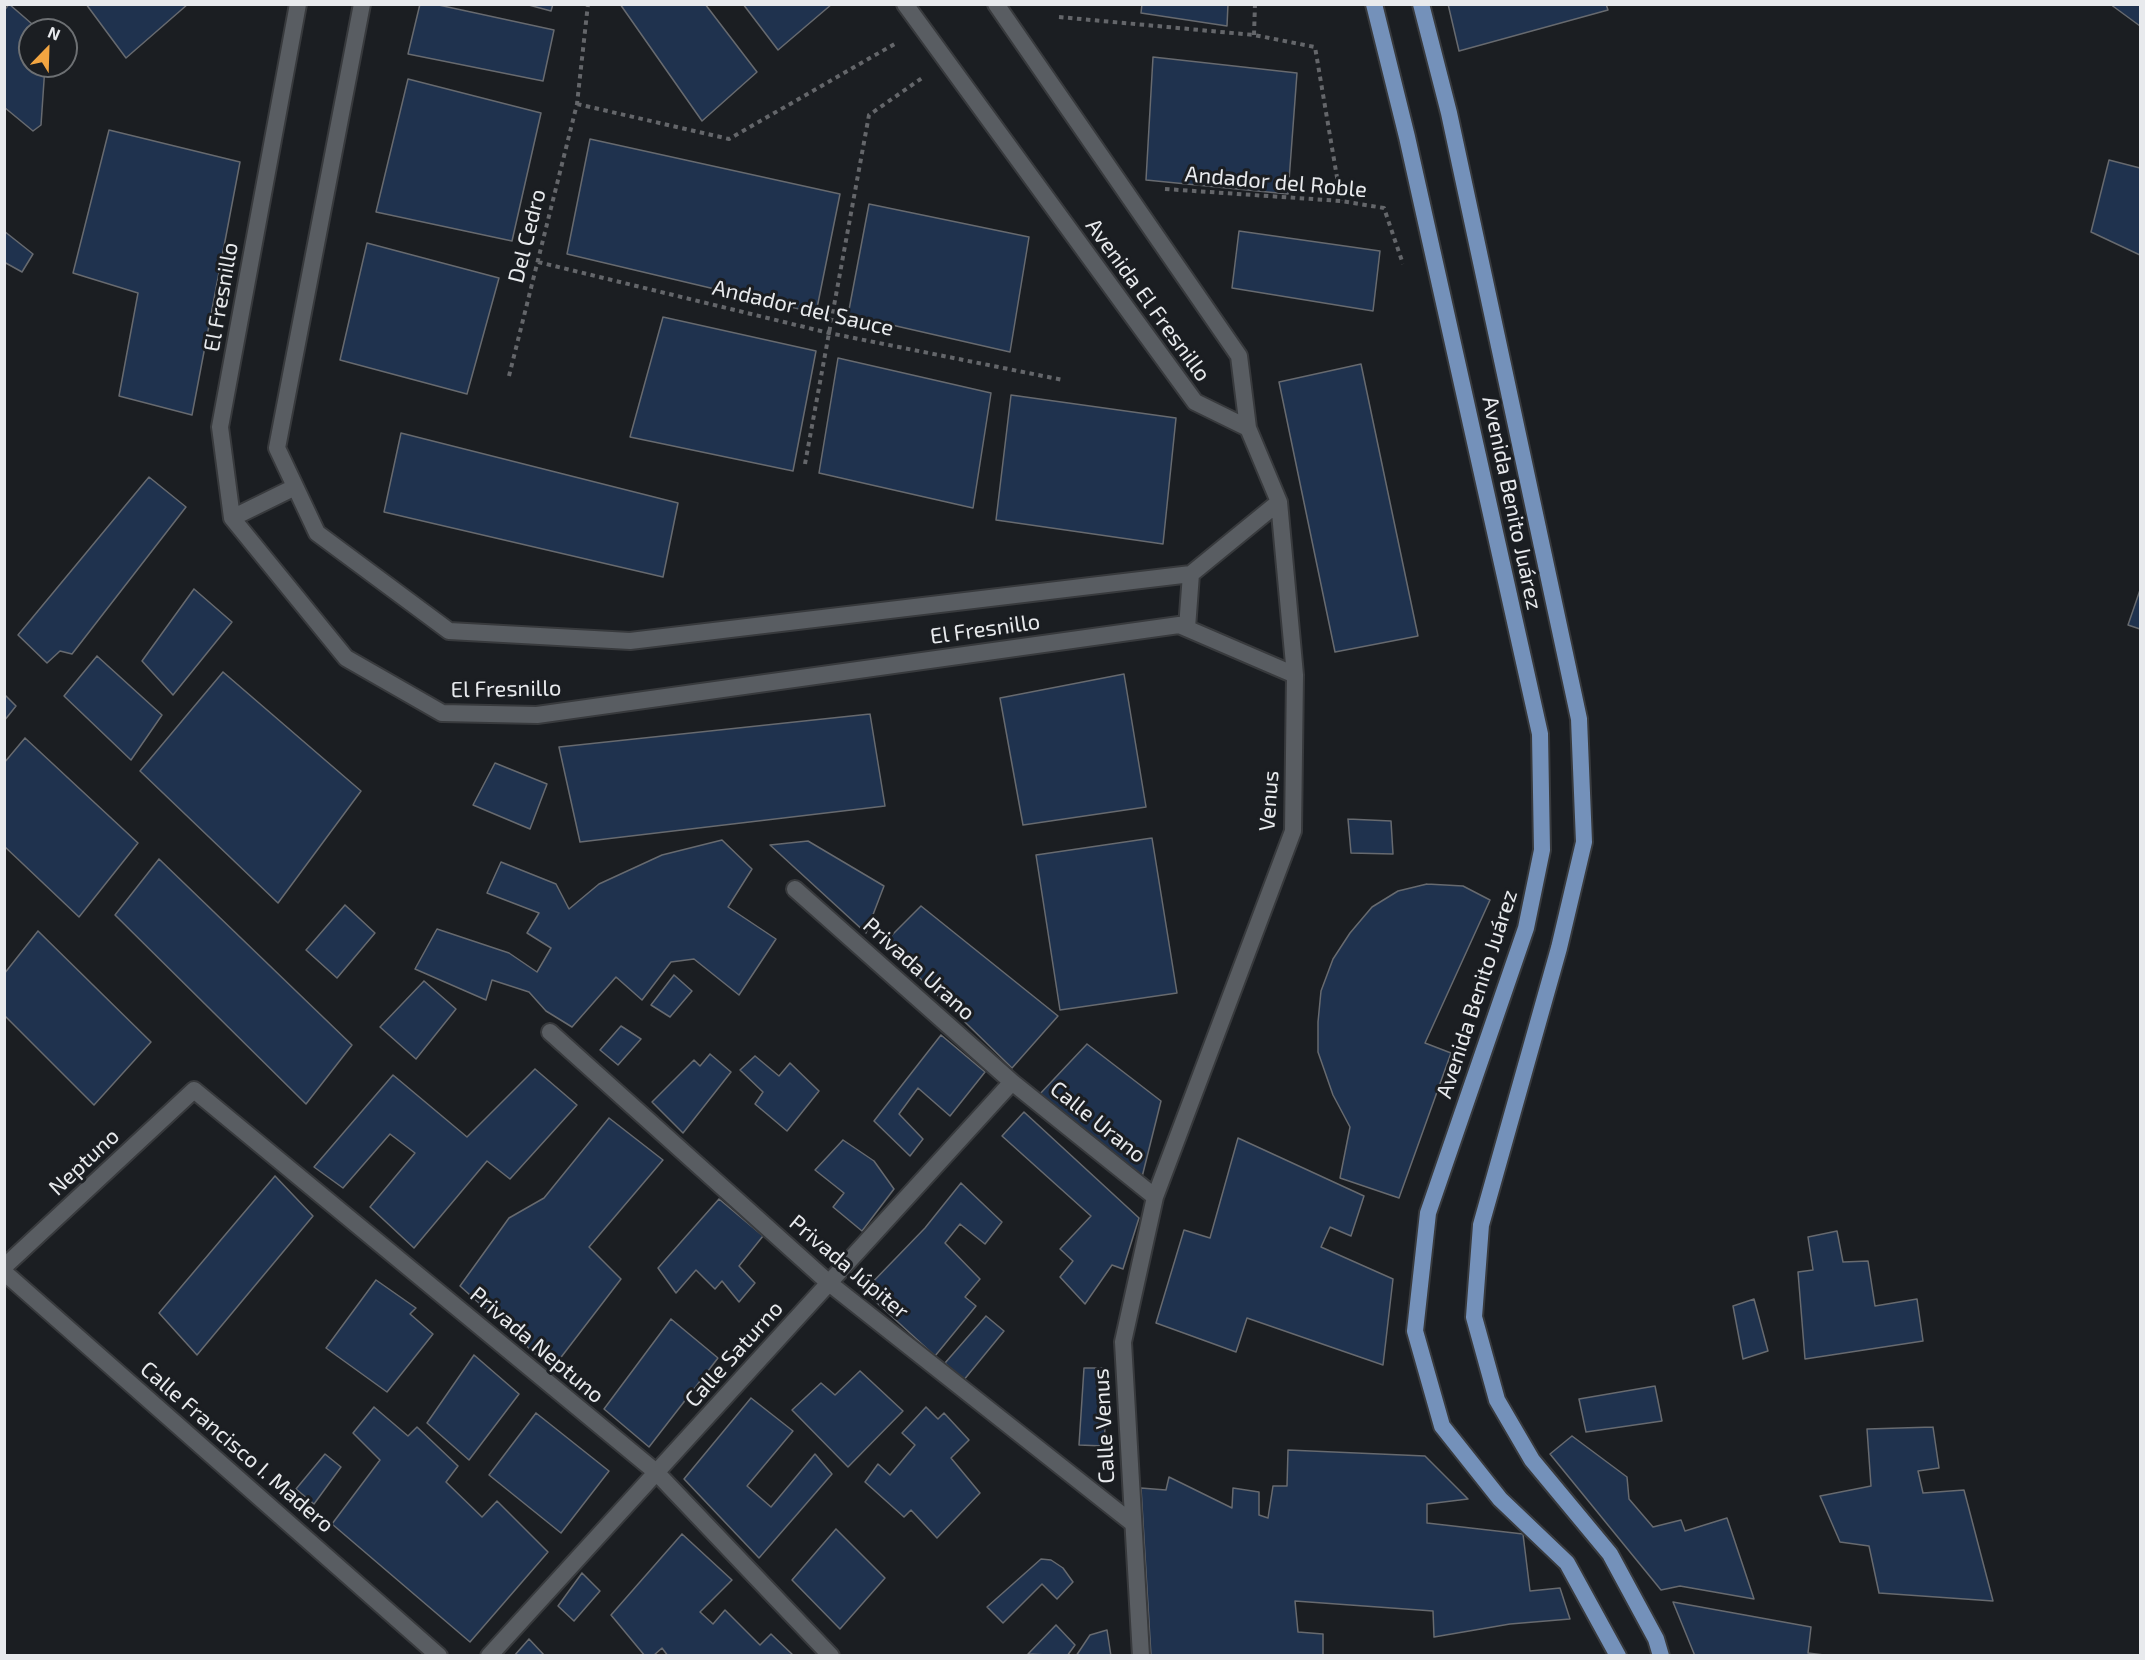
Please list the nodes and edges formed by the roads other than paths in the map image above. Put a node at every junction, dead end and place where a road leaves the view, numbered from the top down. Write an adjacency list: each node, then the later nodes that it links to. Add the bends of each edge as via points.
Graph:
1 (298, 4): 10 (street, El Fresnillo, via 220,427)
2 (362, 4): 8 (street, El Fresnillo, via 277,448)
3 (905, 4): 7 (street, Avenida El Fresnillo, via 1195,402)
4 (996, 4): 7 (street, Avenida El Fresnillo, via 1239,356)
5 (1374, 4): 27 (main road, Avenida Benito Juárez, via 1540,734 1542,850 1526,928 1428,1213 1415,1331 1442,1426 1500,1499 1567,1563)
6 (1421, 4): 28 (main road, Avenida Benito Juárez, via 1449,113 1579,719 1584,842 1559,948 1481,1225 1474,1317 1497,1400 1532,1460 1610,1554 1656,1639)
7 (1248, 428): 9 (street, Venus)
8 (295, 487): 10 (street); 11 (street, El Fresnillo, via 317,533 449,631 630,641)
9 (1279, 502): 11 (street); 13 (street, Venus)
10 (232, 518): 12 (street, El Fresnillo, via 346,658 442,713 537,715 1179,625)
11 (1191, 574): 12 (street)
12 (1187, 628): 13 (street, El Fresnillo)
13 (1295, 675): 18 (street, Venus, via 1293,831)
14 (795, 889): 16 (street, Privada Urano)
15 (550, 1032): 20 (street, Privada Júpiter)
16 (1012, 1082): 18 (street, Calle Urano); 20 (street, Calle Saturno)
17 (194, 1090): 19 (street, Neptuno); 21 (street, Privada Neptuno)
18 (1155, 1197): 22 (street, Calle Venus, via 1123,1342)
19 (4, 1270): 23 (street, Calle Francisco I. Madero)
20 (829, 1282): 21 (street, Calle Saturno); 22 (street, Privada Júpiter)
21 (656, 1472): 24 (street, Calle Saturno); 25 (street, Privada Neptuno)
22 (1131, 1522): 26 (street, Calle Venus)
23 (439, 1656)
24 (489, 1656)
25 (831, 1656)
26 (1141, 1656)
27 (1618, 1656)
28 (1661, 1656)

